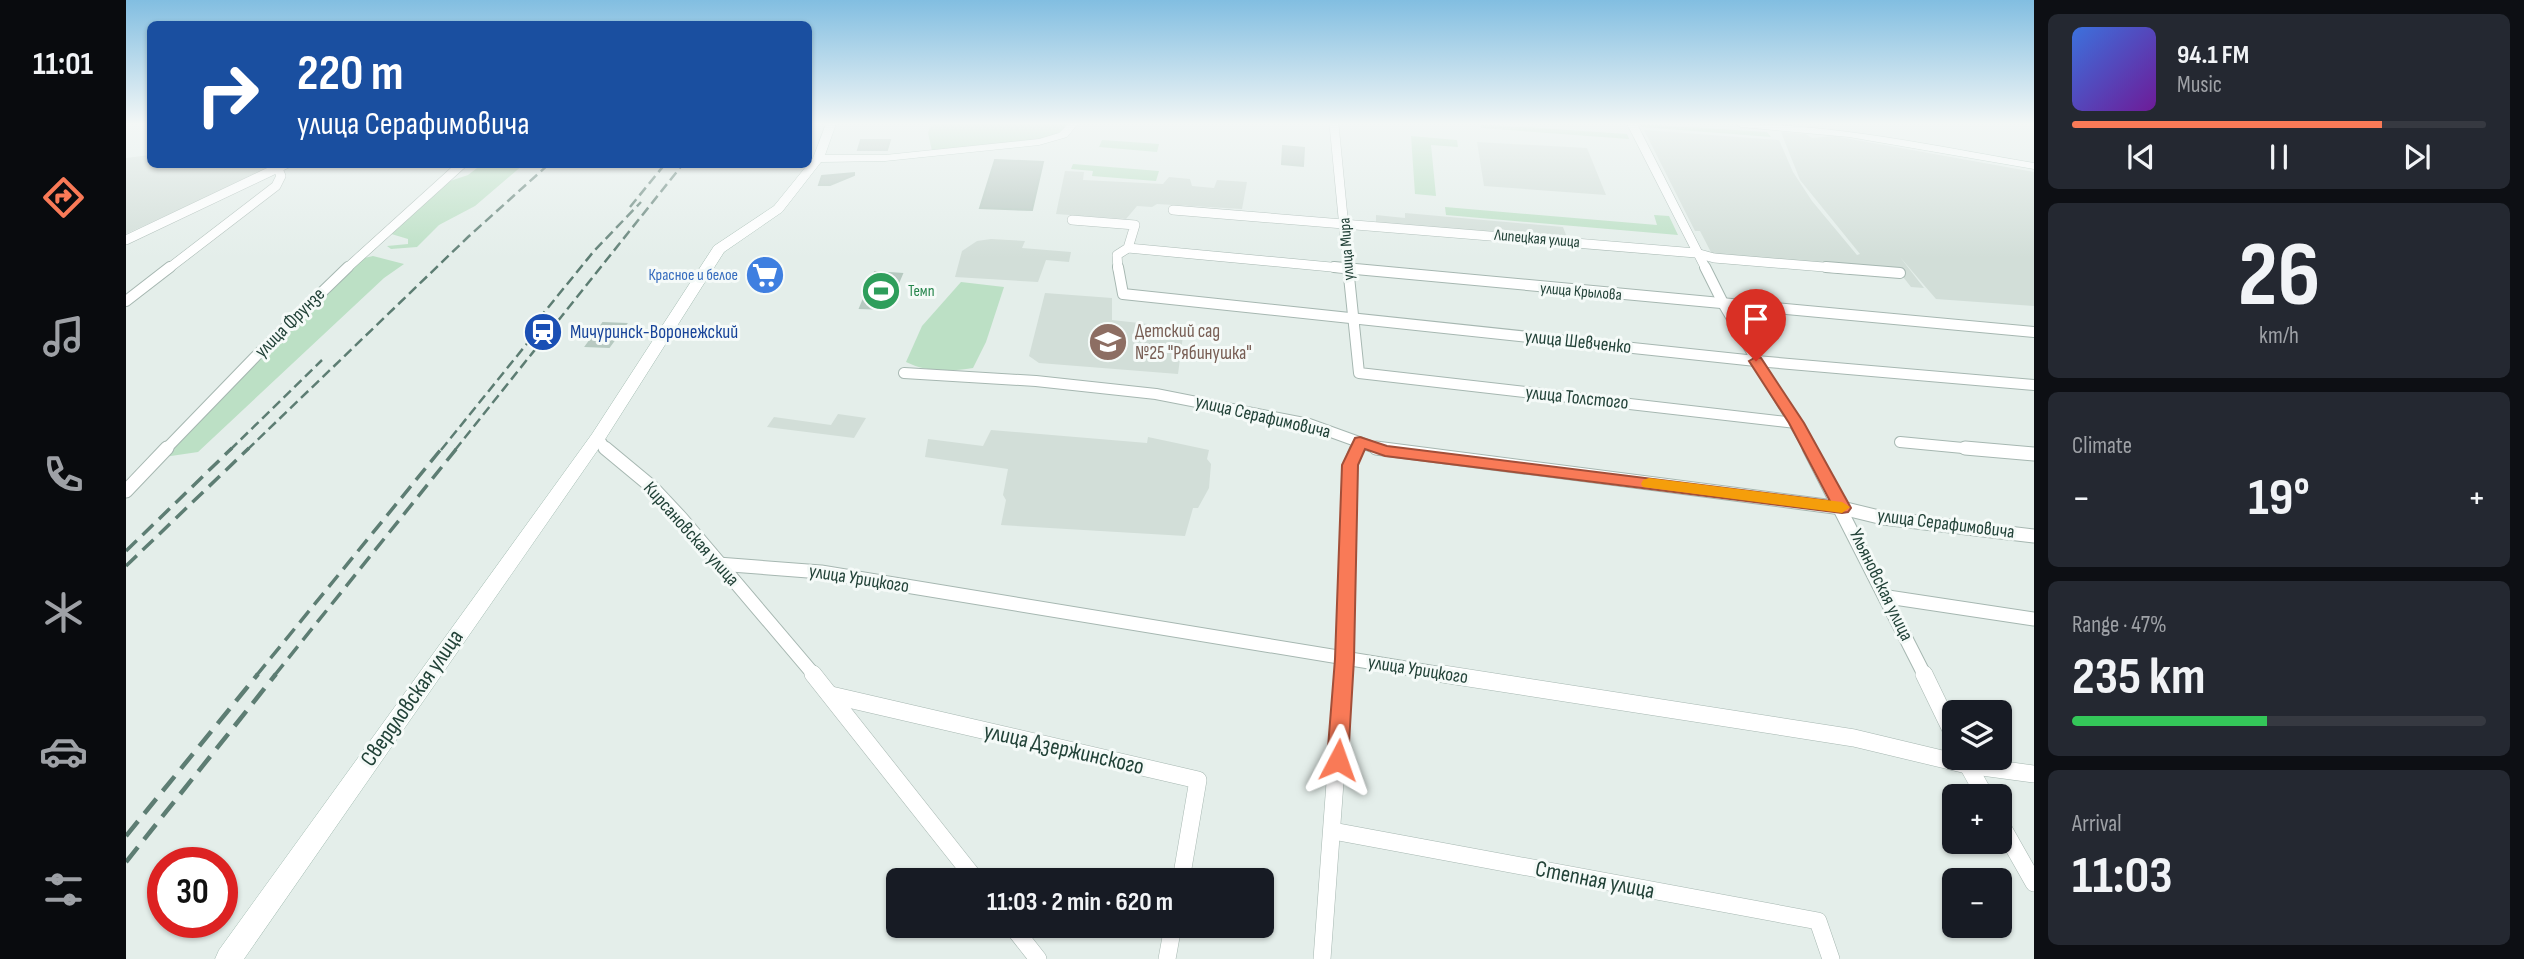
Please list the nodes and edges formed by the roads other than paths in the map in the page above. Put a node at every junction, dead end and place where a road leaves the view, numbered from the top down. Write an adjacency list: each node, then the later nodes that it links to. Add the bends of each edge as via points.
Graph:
1 (278, 169): 10 (street)
2 (282, 169): 15 (street, via 276,186)
3 (456, 169): 28 (street, улица Фрунзе, via 300,310)
4 (810, 169): 24 (main road, via 778,209 719,248)
5 (1340, 169): 9 (street, улица Мира)
6 (1654, 169): 12 (street, Ульяновская улица)
7 (1173, 210): 9 (street, Липецкая улица)
8 (1072, 220): 11 (street, via 1135,225)
9 (1344, 222): 12 (street, Липецкая улица); 13 (street, улица Мира)
10 (126, 240)
11 (1128, 248): 13 (street, улица Крылова); 17 (street, улица Шевченко, via 1117,255 1123,294)
12 (1696, 253): 14 (street, Липецкая улица); 16 (street, Ульяновская улица)
13 (1348, 270): 16 (street, улица Крылова); 17 (street, улица Мира)
14 (1900, 273)
15 (126, 301)
16 (1724, 305): 18 (street, улица Крылова); 19 (street, Ульяновская улица)
17 (1353, 318): 19 (street, улица Шевченко); 21 (street, улица Мира)
18 (2034, 332)
19 (1756, 361): 22 (street, улица Шевченко); 23 (street, Ульяновская улица)
20 (904, 373): 25 (street, улица Серафимовича, via 1156,394 1309,424)
21 (1359, 373): 23 (street, улица Толстого)
22 (2034, 386)
23 (1796, 423): 29 (street, Ульяновская улица)
24 (598, 437): 31 (street, Кирсановская улица, via 608,453 659,494); 47 (main road, Свердловская улица)
25 (1360, 442): 29 (street, улица Серафимовича, via 1394,452); 34 (street, via 1350,465)
26 (1900, 442): 27 (street)
27 (2034, 454)
28 (126, 491)
29 (1842, 508): 30 (street, улица Серафимовича, via 1883,518); 32 (street, Ульяновская улица)
30 (2034, 536)
31 (718, 564): 34 (street, улица Урицкого, via 821,572); 35 (street, Кирсановская улица)
32 (1888, 597): 33 (street); 36 (street, Ульяновская улица)
33 (2034, 619)
34 (1344, 659): 37 (street, улица Урицкого, via 1854,738); 40 (street)
35 (831, 695): 42 (street, Кирсановская улица); 43 (street, улица Дзержинского, via 1198,780)
36 (1942, 711)
37 (1942, 756)
38 (2012, 770): 39 (street, улица Урицкого)
39 (2034, 774)
40 (1333, 831): 50 (street); 51 (street, Степная улица, via 1818,921)
41 (2012, 844): 44 (street)
42 (967, 868)
43 (1183, 868)
44 (2034, 883)
45 (1021, 938): 48 (street)
46 (1171, 938): 49 (street)
47 (228, 959)
48 (1038, 959)
49 (1167, 959)
50 (1322, 959)
51 (1832, 959)

